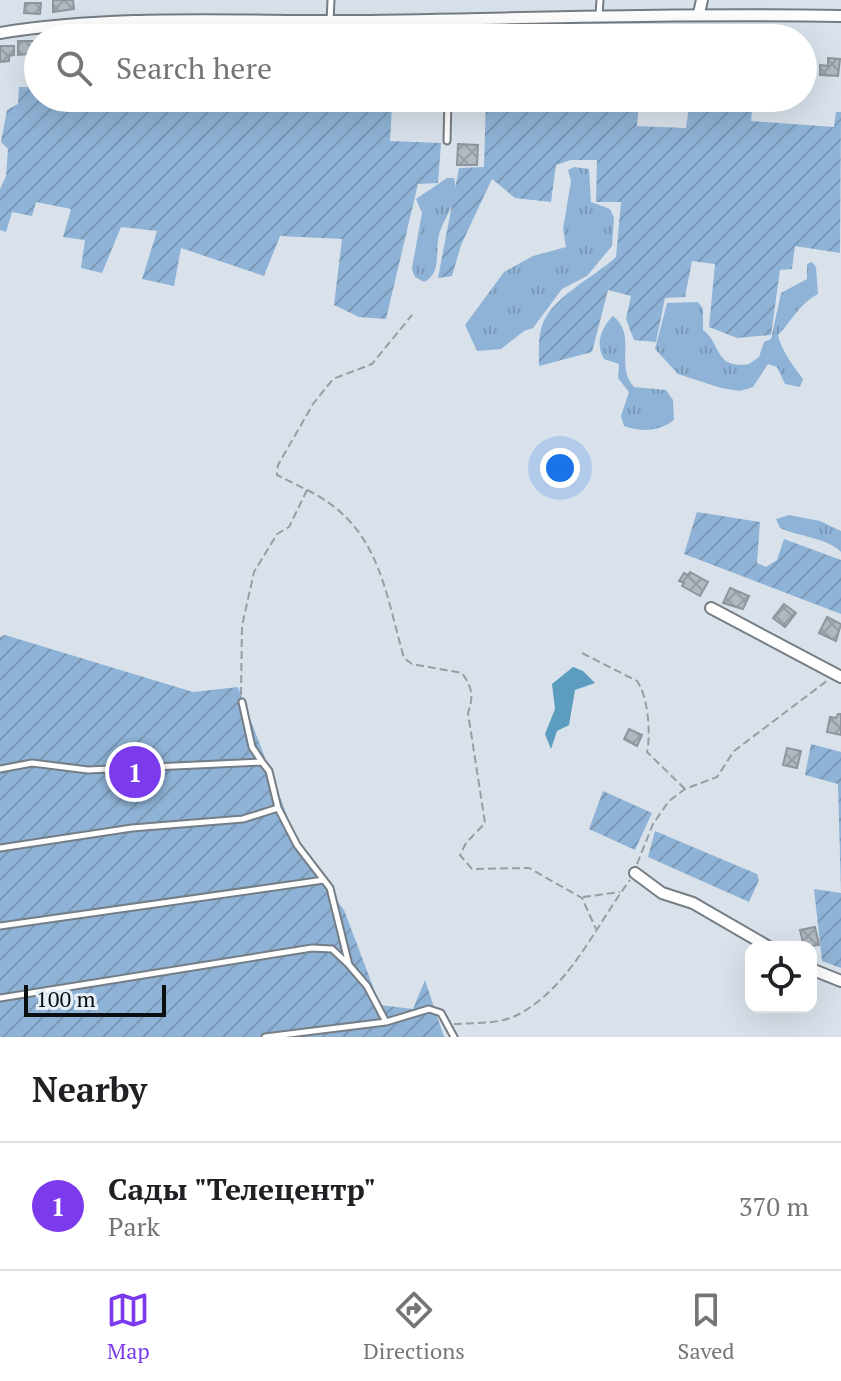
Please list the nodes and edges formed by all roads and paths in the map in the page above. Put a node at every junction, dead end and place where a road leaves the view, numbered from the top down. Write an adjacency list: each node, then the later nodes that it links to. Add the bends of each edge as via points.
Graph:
1 (331, 0): 8 (lane)
2 (600, 0): 5 (lane)
3 (702, 0): 4 (street)
4 (699, 13): 5 (street); 6 (street)
5 (599, 15): 7 (street)
6 (841, 16)
7 (450, 20): 8 (street); 10 (lane)
8 (330, 21): 9 (street)
9 (80, 24)
10 (450, 24)
11 (24, 30): 12 (street)
12 (0, 33)
13 (448, 112): 14 (lane)
14 (447, 141)
15 (412, 315): 16 (path, via 372,364 333,379 313,404 277,475)
16 (307, 490): 20 (path, via 289,527 277,534 254,572 242,626); 29 (path, via 326,499 362,532 381,576 404,658 462,673 469,682 473,698 468,713 485,823 460,855 466,864 472,869 529,868)
17 (711, 608): 19 (street)
18 (582, 653): 23 (path, via 637,681 651,730 647,752)
19 (838, 676): 23 (path, via 734,751 717,777)
20 (242, 702): 21 (lane, via 252,747)
21 (262, 762): 22 (lane, via 88,770 32,763); 24 (lane)
22 (0, 769)
23 (685, 789): 26 (path, via 653,824)
24 (278, 808): 25 (lane, via 243,819 132,828); 27 (lane, via 297,845)
25 (0, 848)
26 (635, 873): 28 (path); 32 (street, via 662,893 693,903)
27 (325, 880): 30 (lane); 33 (lane)
28 (621, 892): 29 (path); 31 (path)
29 (582, 898): 31 (path)
30 (0, 926)
31 (596, 929): 38 (path, via 562,978 534,1005 513,1018)
32 (759, 941)
33 (349, 965): 36 (lane, via 332,949 312,948); 37 (lane)
34 (817, 971): 35 (street)
35 (841, 981)
36 (0, 998)
37 (386, 1022): 38 (lane, via 429,1009 441,1013); 39 (lane)
38 (450, 1025): 40 (lane)
39 (265, 1037)
40 (454, 1037)

